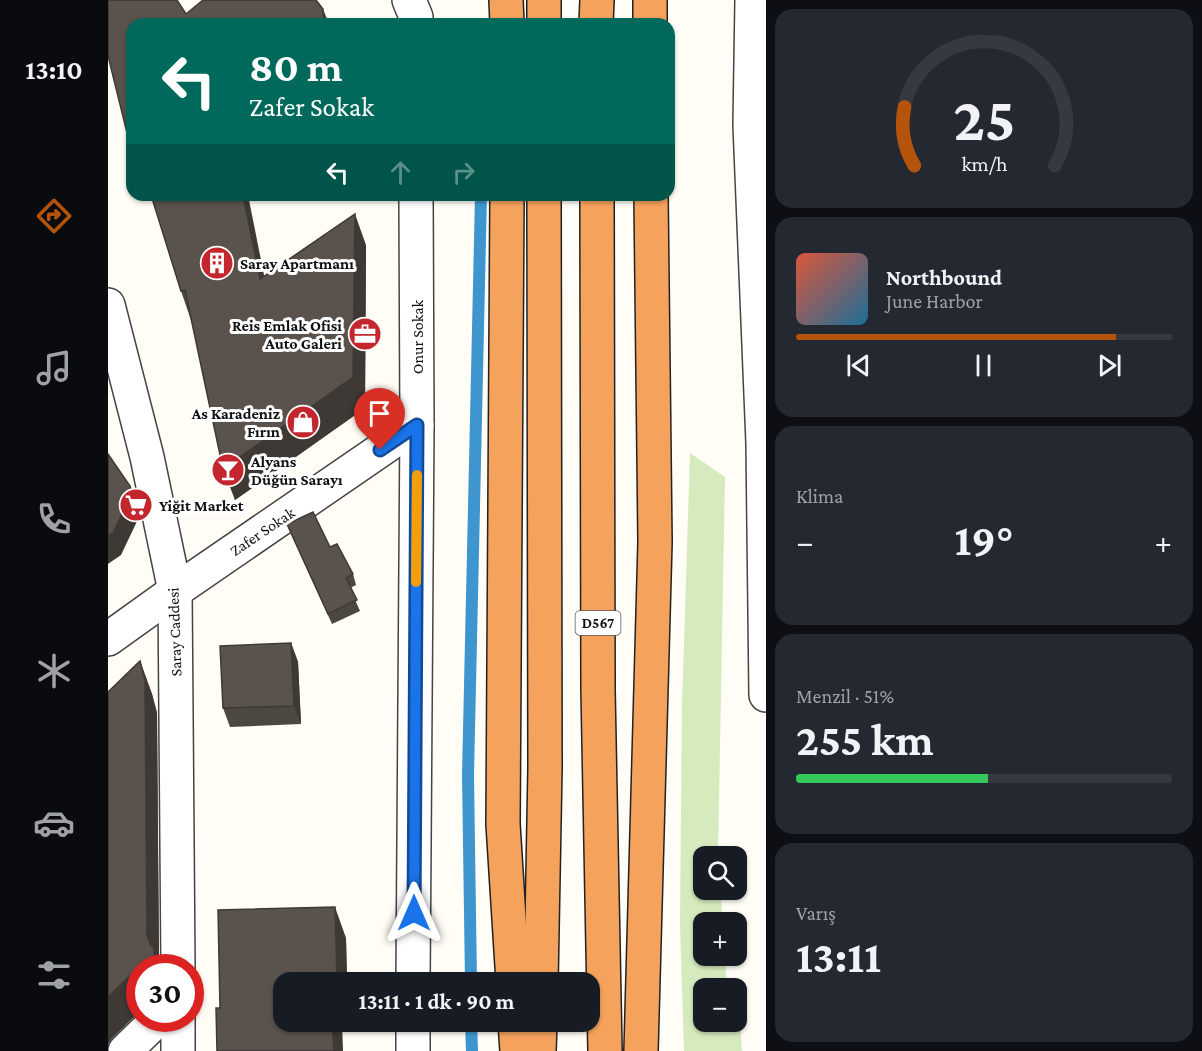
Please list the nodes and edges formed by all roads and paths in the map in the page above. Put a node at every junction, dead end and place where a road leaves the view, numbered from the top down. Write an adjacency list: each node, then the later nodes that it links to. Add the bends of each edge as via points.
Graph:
1 (409, 0): 7 (street)
2 (506, 0): 8 (highway)
3 (544, 0): 9 (highway)
4 (597, 0): 10 (highway)
5 (650, 0): 11 (highway)
6 (752, 0): 21 (street, via 750,125 763,443)
7 (416, 18)
8 (507, 18)
9 (544, 18)
10 (597, 18)
11 (650, 18)
12 (416, 201): 18 (street, Onur Sokak)
13 (507, 201): 24 (highway, via 503,824)
14 (544, 201): 25 (highway)
15 (597, 201): 36 (highway, D567, via 598,689)
16 (651, 201): 37 (highway, via 655,542)
17 (108, 305): 19 (street, Saray Caddesi, via 147,458)
18 (417, 425): 19 (street, Zafer Sokak); 23 (street, Onur Sokak)
19 (175, 591): 20 (street, Zafer Sokak); 22 (street, Saray Caddesi)
20 (108, 639)
21 (765, 695)
22 (178, 954)
23 (413, 972)
24 (512, 972)
25 (541, 972)
26 (145, 1032): 31 (street)
27 (178, 1032): 32 (street)
28 (413, 1032): 33 (street)
29 (516, 1032): 34 (highway)
30 (540, 1032): 35 (highway)
31 (125, 1051)
32 (178, 1051)
33 (413, 1051)
34 (517, 1051)
35 (539, 1051)
36 (605, 1051)
37 (641, 1051)

